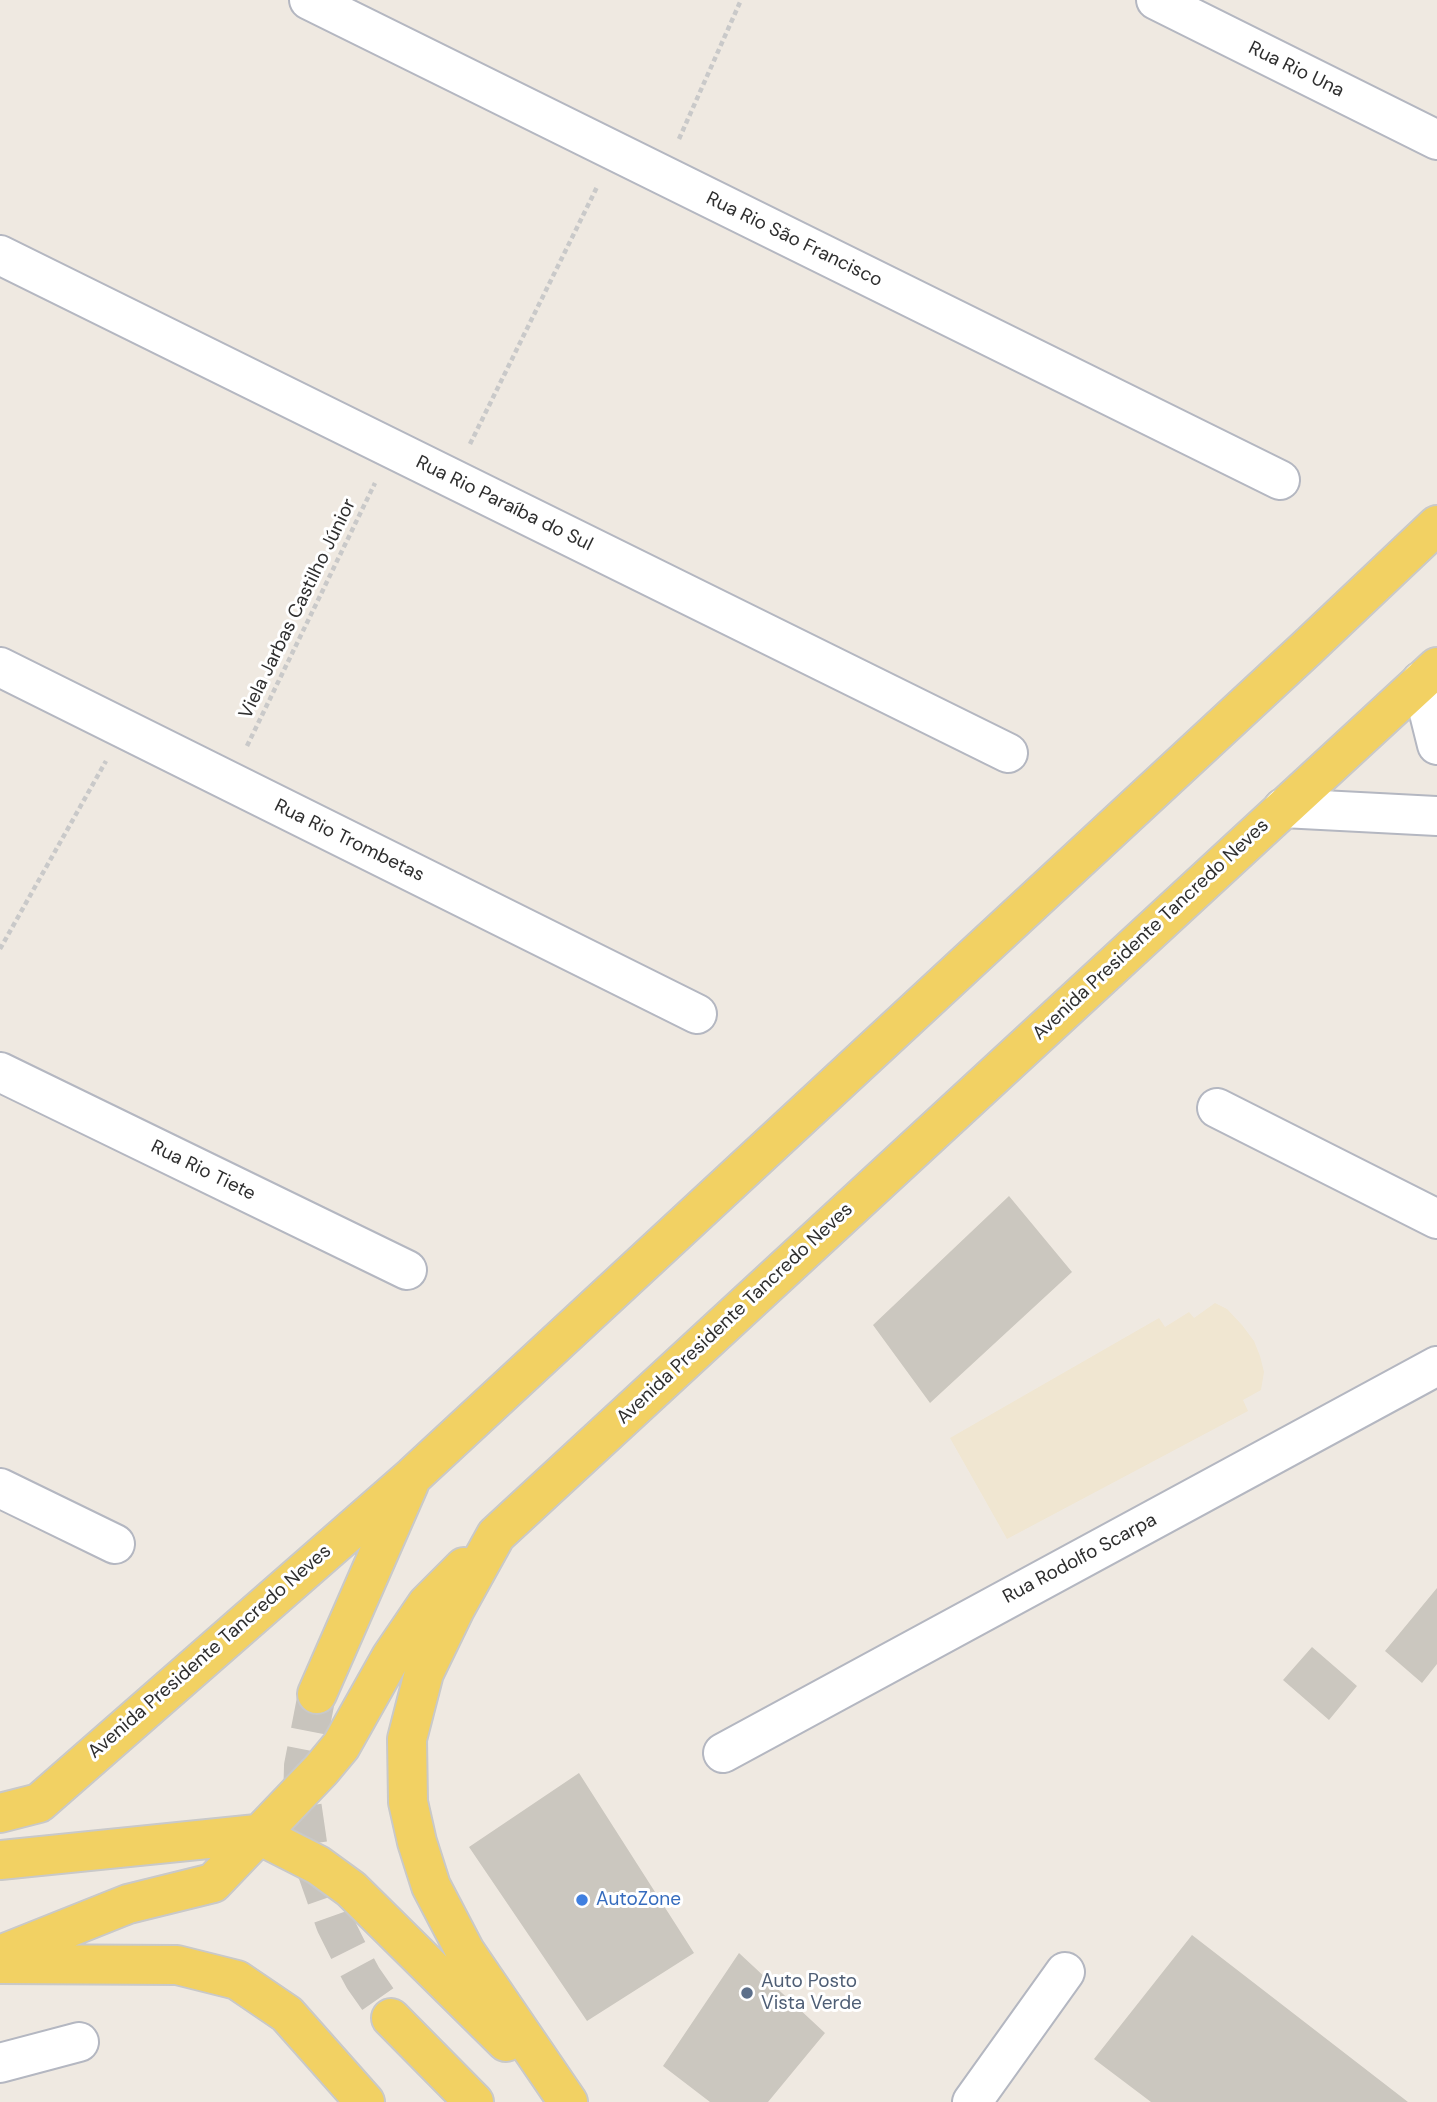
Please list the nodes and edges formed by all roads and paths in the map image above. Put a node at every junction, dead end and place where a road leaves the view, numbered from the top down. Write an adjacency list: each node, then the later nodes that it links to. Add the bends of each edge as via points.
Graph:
1 (309, 0): 5 (street, Rua Rio São Francisco)
2 (741, 0): 6 (path)
3 (1156, 0): 4 (street, Rua Rio Una)
4 (1437, 139)
5 (614, 151): 6 (street, Rua Rio São Francisco); 9 (path)
6 (663, 175): 10 (street, Rua Rio São Francisco)
7 (0, 255): 8 (street, Rua Rio Paraíba do Sul)
8 (392, 449): 9 (street, Rua Rio Paraíba do Sul); 17 (path, Viela Jarbas Castilho Júnior)
9 (453, 479): 16 (street, Rua Rio Paraíba do Sul)
10 (1280, 480)
11 (1437, 525): 27 (main road, Avenida Presidente Tancredo Neves)
12 (0, 667): 14 (street, Rua Rio Trombetas)
13 (1429, 674): 15 (street); 18 (main road, Avenida Presidente Tancredo Neves)
14 (124, 729): 17 (street, Rua Rio Trombetas); 20 (path)
15 (1437, 745)
16 (1008, 753)
17 (230, 781): 21 (street, Rua Rio Trombetas)
18 (1283, 808): 19 (street); 29 (main road, Avenida Presidente Tancredo Neves)
19 (1437, 816)
20 (0, 949)
21 (697, 1014)
22 (0, 1072): 25 (street, Rua Rio Tiete)
23 (1217, 1108): 24 (street)
24 (1437, 1219)
25 (407, 1270)
26 (1437, 1366): 32 (street, Rua Rodolfo Scarpa)
27 (412, 1476): 31 (main road, Avenida Presidente Tancredo Neves); 33 (main road, Avenida Presidente Tancredo Neves, via 39,1802)
28 (0, 1488): 30 (street)
29 (496, 1535): 34 (main road, via 427,1604 341,1746); 44 (main road, Avenida Presidente Tancredo Neves, via 424,1673 407,1738 408,1802 431,1886 459,1940)
30 (114, 1544)
31 (317, 1694)
32 (723, 1753)
33 (0, 1813)
34 (257, 1834): 35 (main road); 36 (main road, via 213,1883 128,1904); 44 (main road, via 318,1865 351,1889)
35 (0, 1860)
36 (0, 1955)
37 (0, 1964): 42 (main road, via 177,1965 237,1980 287,2014)
38 (1065, 1972): 45 (street)
39 (391, 2018): 43 (main road)
40 (79, 2042): 41 (street)
41 (0, 2063)
42 (365, 2102)
43 (474, 2102)
44 (568, 2102)
45 (972, 2102)

